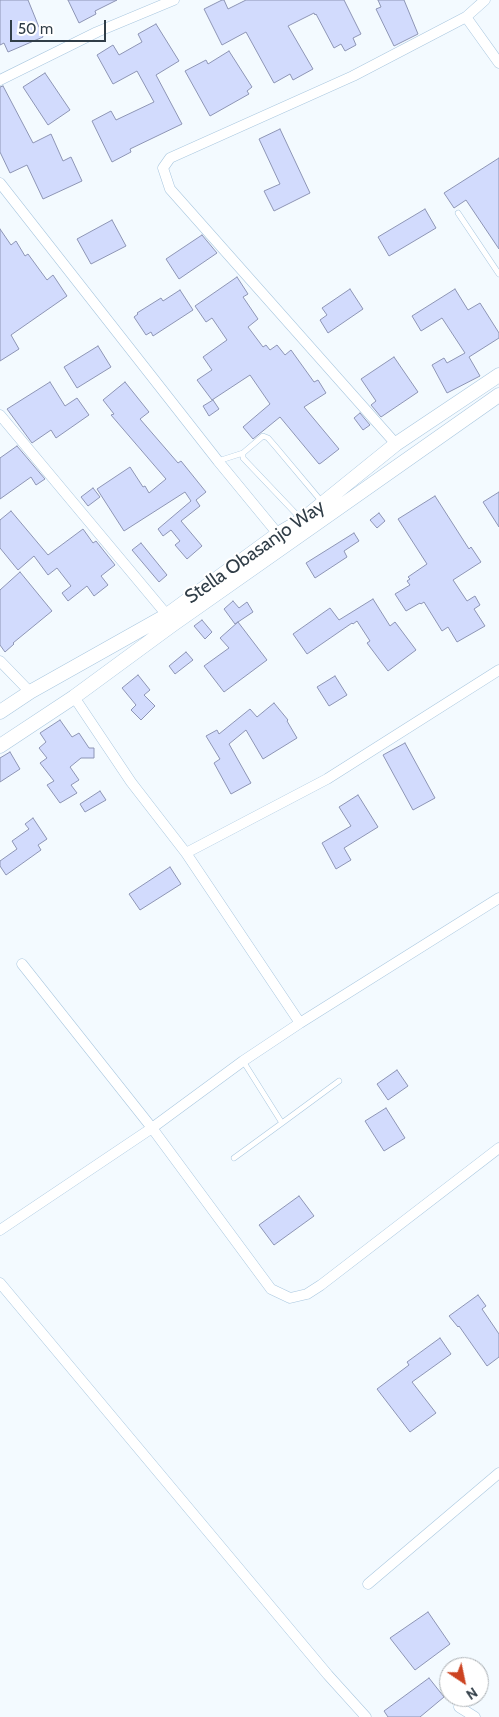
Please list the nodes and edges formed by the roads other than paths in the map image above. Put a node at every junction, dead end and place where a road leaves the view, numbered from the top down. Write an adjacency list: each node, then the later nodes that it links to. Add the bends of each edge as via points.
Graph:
1 (174, 0): 5 (street, via 97,32)
2 (485, 0): 3 (street)
3 (466, 17): 4 (street); 12 (street, via 353,76 170,158 163,168 170,189)
4 (499, 63)
5 (0, 80)
6 (0, 184): 14 (street)
7 (458, 213): 8 (lane)
8 (499, 274)
9 (499, 375): 12 (street, Stella Obasanjo Way)
10 (499, 395): 16 (street)
11 (0, 414): 18 (street)
12 (396, 444): 15 (street, Stella Obasanjo Way)
13 (243, 453): 14 (lane); 15 (lane, via 263,436 268,438); 16 (lane, via 243,458)
14 (218, 461): 17 (street)
15 (324, 504): 16 (street, Stella Obasanjo Way)
16 (311, 518): 17 (street, Stella Obasanjo Way); 22 (street)
17 (278, 534): 18 (street, Stella Obasanjo Way)
18 (167, 615): 21 (street, Stella Obasanjo Way)
19 (0, 661): 21 (street)
20 (499, 670): 25 (street, via 327,779)
21 (30, 692): 23 (street, Stella Obasanjo Way)
22 (74, 697): 24 (street); 25 (street, via 131,782)
23 (0, 712)
24 (0, 746)
25 (186, 853): 28 (street)
26 (499, 898): 28 (street)
27 (22, 964): 32 (street)
28 (300, 1023): 29 (street)
29 (242, 1061): 31 (lane); 32 (street)
30 (339, 1081): 31 (lane)
31 (282, 1123): 34 (lane)
32 (152, 1128): 33 (street, via 271,1289 290,1298 307,1294 320,1285); 35 (street)
33 (499, 1148)
34 (234, 1158)
35 (0, 1230)
36 (0, 1282): 40 (street)
37 (499, 1474): 38 (street)
38 (368, 1584)
39 (459, 1707): 41 (street)
40 (366, 1717)
41 (475, 1717)

